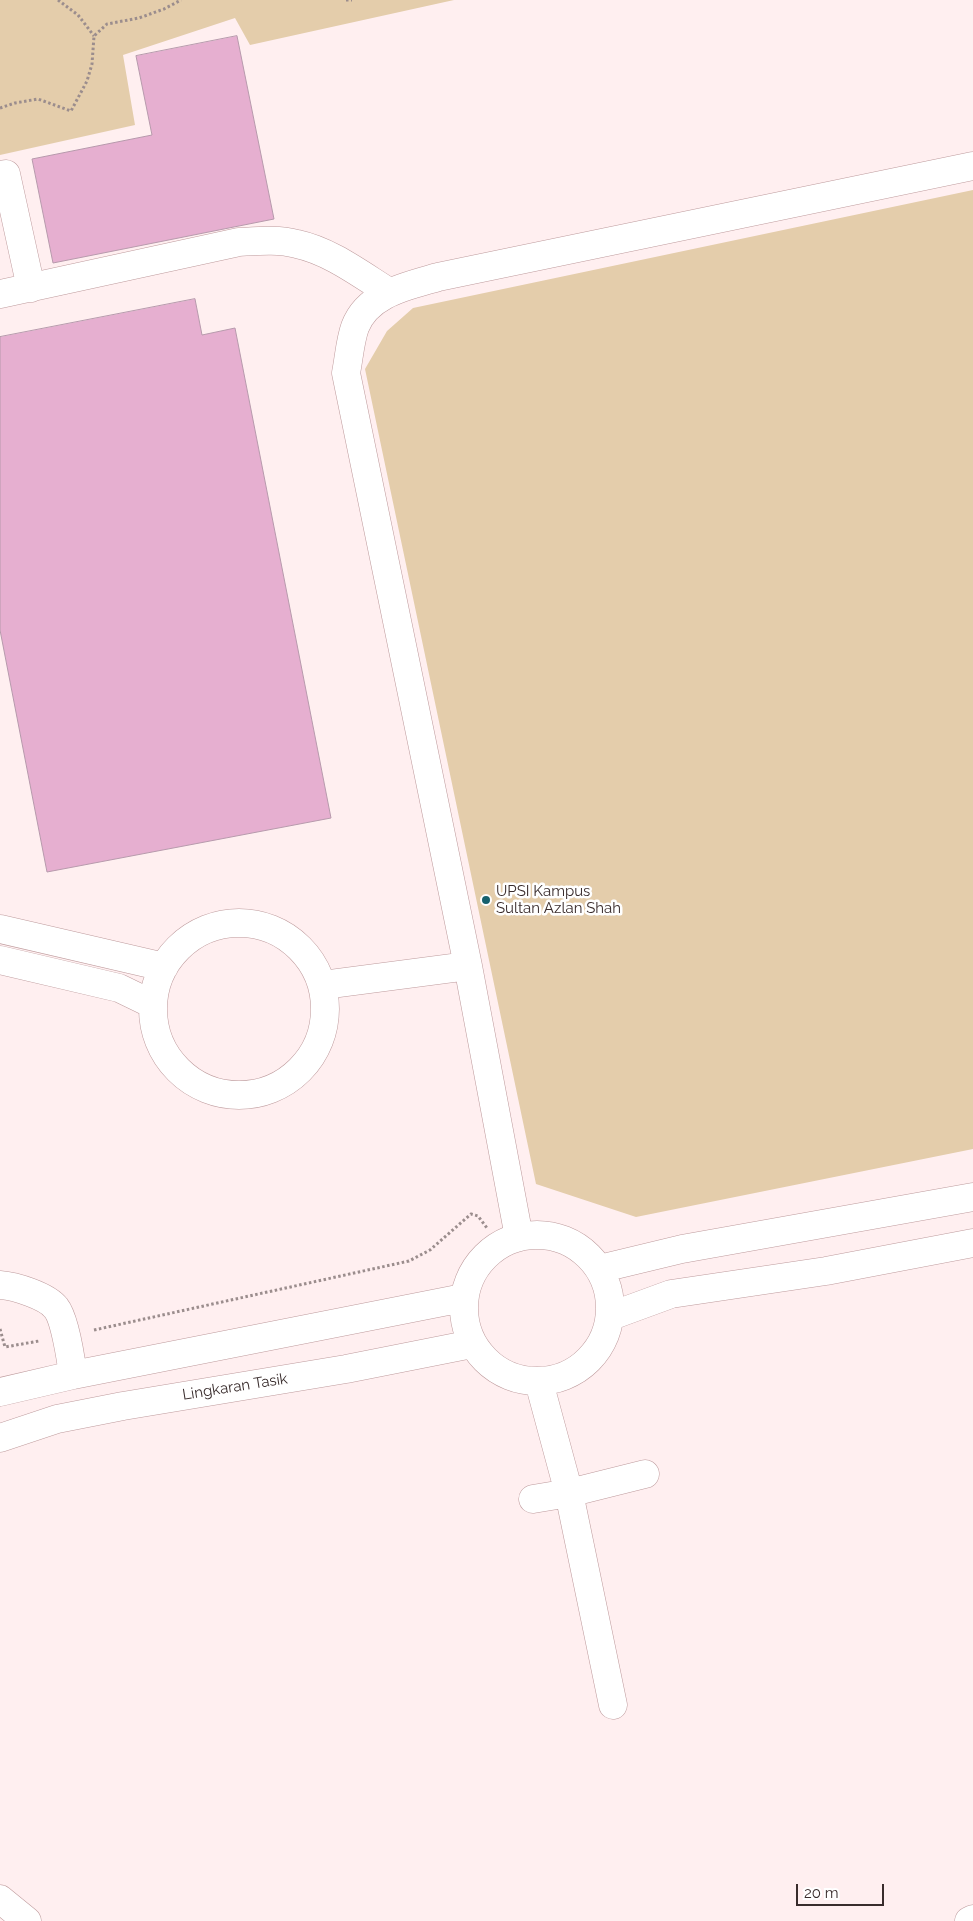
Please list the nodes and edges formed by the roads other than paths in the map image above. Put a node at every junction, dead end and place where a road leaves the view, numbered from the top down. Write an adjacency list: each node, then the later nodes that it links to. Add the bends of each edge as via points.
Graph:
1 (973, 166): 4 (street, via 438,277)
2 (0, 175): 3 (street, via 6,174)
3 (30, 288): 4 (street, via 239,242 266,240 297,244 325,253); 5 (street)
4 (389, 292): 8 (street, via 370,305 356,326 346,373)
5 (0, 294)
6 (0, 929): 9 (street)
7 (0, 960): 11 (street, via 119,988)
8 (468, 966): 10 (street); 13 (street)
9 (164, 967): 10 (street, via 171,955 191,937 215,926 242,922 268,927 292,940 311,960); 11 (street)
10 (323, 984): 11 (street, via 327,1012 321,1039 308,1063 287,1082 262,1093 234,1096 207,1090 183,1076 166,1056 155,1031)
11 (152, 1004)
12 (973, 1197): 15 (street, via 682,1249)
13 (508, 1241): 15 (street, via 542,1235 564,1240 584,1252); 17 (street, via 482,1259 470,1277)
14 (973, 1243): 18 (street, via 826,1271 671,1294)
15 (599, 1269): 18 (street, via 609,1292)
16 (0, 1285): 20 (street, via 34,1294 56,1308 66,1336)
17 (464, 1298): 19 (street, via 464,1322); 20 (street)
18 (610, 1316): 21 (street, via 603,1341 587,1363 565,1376)
19 (472, 1344): 21 (street, via 484,1360 500,1372 519,1380); 23 (street, Lingkaran Tasik, via 66,1417)
20 (73, 1375): 22 (street)
21 (539, 1382): 25 (street)
22 (0, 1392)
23 (0, 1438)
24 (646, 1474): 25 (street)
25 (569, 1493): 26 (street); 27 (street)
26 (533, 1499)
27 (613, 1705)
28 (0, 1899): 30 (street)
29 (973, 1919): 31 (street)
30 (26, 1921)
31 (969, 1921)

